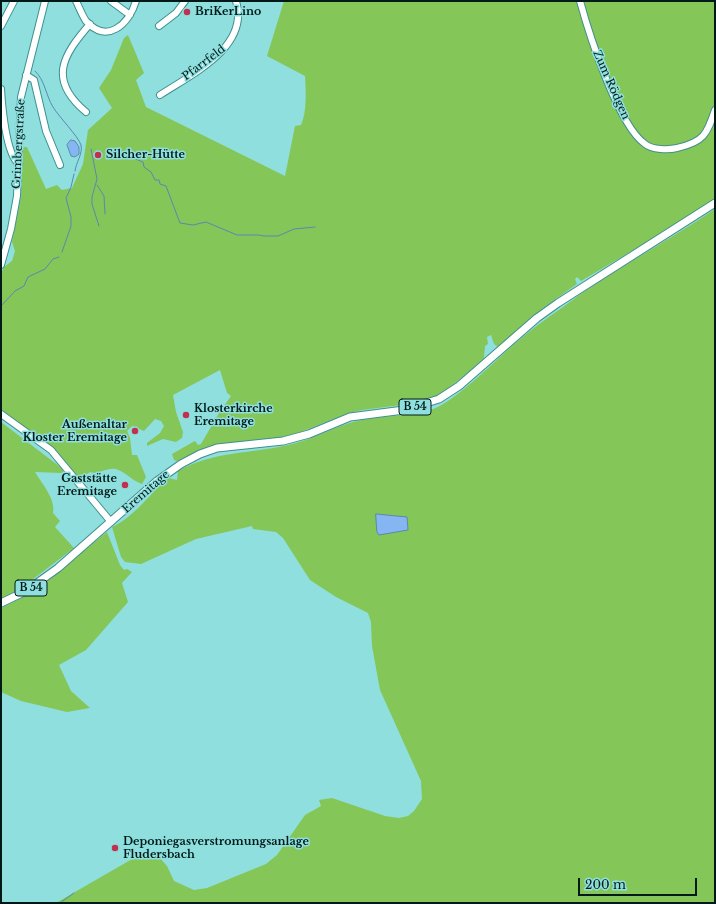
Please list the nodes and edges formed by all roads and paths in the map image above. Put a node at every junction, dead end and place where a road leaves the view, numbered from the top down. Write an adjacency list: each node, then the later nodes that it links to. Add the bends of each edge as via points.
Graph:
1 (14, 1): 11 (street)
2 (46, 1): 13 (street, Grimbergstraße)
3 (76, 1): 10 (street)
4 (111, 1): 9 (street)
5 (136, 1): 9 (street)
6 (185, 1): 12 (street, via 176,13)
7 (236, 1): 15 (street, Pfarrfeld, via 238,19 236,32 230,43)
8 (580, 1): 16 (street, Zum Rödgen, via 594,47 618,108 645,144 652,148 674,148 693,144 707,131)
9 (130, 15): 10 (street, via 121,26 111,31 102,31)
10 (90, 24): 17 (street, via 73,44 63,66 67,92)
11 (1, 26)
12 (159, 26)
13 (26, 75): 18 (street, Grimbergstraße, via 20,108); 19 (street, via 34,80 46,132)
14 (1, 89): 18 (street, via 9,144 15,161)
15 (160, 95)
16 (715, 110)
17 (86, 112)
18 (19, 164): 21 (street, Grimbergstraße, via 17,196)
19 (60, 165)
20 (712, 205): 23 (main road, Eremitage / B 54, via 558,303 459,386 439,399 404,410 350,417 284,442 217,448 200,454 168,473)
21 (1, 265)
22 (1, 414): 23 (street, via 51,450)
23 (111, 522): 24 (main road, Eremitage / B 54, via 58,568 26,591)
24 (1, 603)

